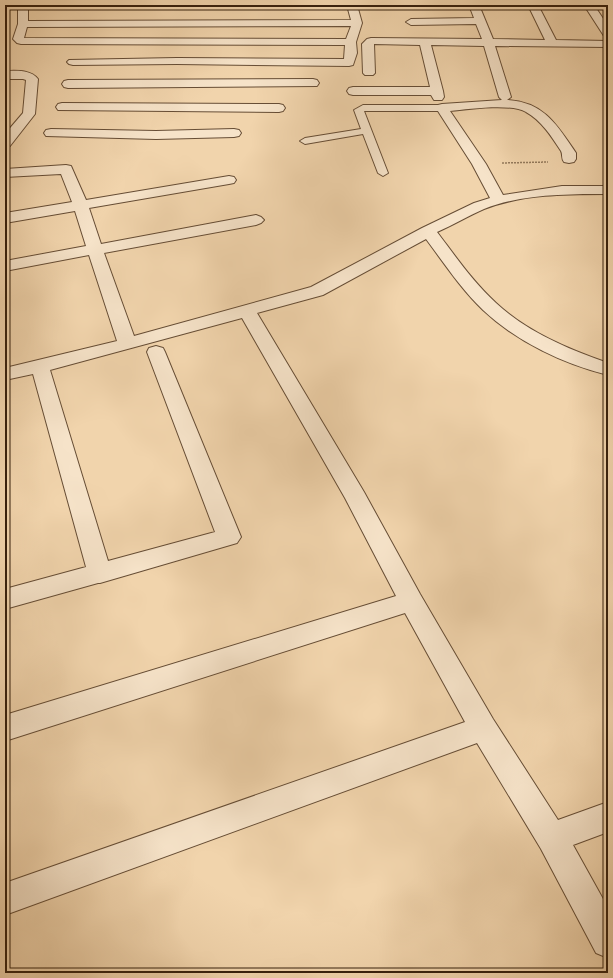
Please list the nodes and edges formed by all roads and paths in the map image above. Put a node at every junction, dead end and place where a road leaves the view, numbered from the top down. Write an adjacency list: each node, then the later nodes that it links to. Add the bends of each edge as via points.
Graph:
1 (474, 5): 7 (street)
2 (533, 5): 17 (street)
3 (590, 5): 12 (street)
4 (23, 6): 5 (street); 10 (street)
5 (197, 6): 6 (street); 11 (street)
6 (352, 6): 9 (street)
7 (480, 21): 8 (street); 16 (street)
8 (411, 22)
9 (357, 23): 11 (street); 14 (street)
10 (23, 24): 11 (street); 13 (street, via 18,39 21,41)
11 (192, 24): 13 (street)
12 (608, 34)
13 (186, 42): 14 (street); 19 (street)
14 (350, 42): 19 (street, via 349,62)
15 (425, 42): 16 (street); 21 (street, via 369,42); 28 (street)
16 (489, 43): 17 (street); 27 (street)
17 (552, 43): 18 (street)
18 (608, 44)
19 (177, 61): 20 (street); 23 (street)
20 (73, 62)
21 (369, 73)
22 (5, 75): 36 (street, via 25,75 32,79 29,114)
23 (170, 83): 24 (street); 25 (street); 30 (street)
24 (313, 83)
25 (68, 84)
26 (353, 91): 28 (street)
27 (505, 97)
28 (439, 98): 32 (lane, via 361,109 359,112); 38 (street, via 509,104 531,109 551,128 569,153); 39 (street)
29 (62, 107): 30 (street)
30 (166, 108): 31 (street); 35 (street)
31 (279, 108)
32 (366, 131): 37 (lane); 41 (lane)
33 (51, 133): 35 (street)
34 (234, 133): 35 (street)
35 (156, 135)
36 (8, 137)
37 (305, 141)
38 (568, 158): 39 (path, via 561,161)
39 (479, 164): 44 (street)
40 (5, 173): 45 (street, via 66,169)
41 (383, 173)
42 (229, 180): 45 (street)
43 (608, 190): 44 (street, via 562,190)
44 (499, 200): 48 (street, via 480,206)
45 (80, 204): 46 (street); 49 (street)
46 (5, 218)
47 (256, 220): 49 (street)
48 (428, 231): 52 (street, via 317,291); 54 (street, via 477,294 500,315 542,342)
49 (95, 250): 50 (street); 52 (street)
50 (5, 266)
51 (249, 315): 59 (street, via 356,498)
52 (127, 344): 55 (street)
53 (156, 352): 57 (street, via 229,537)
54 (608, 369)
55 (5, 374)
56 (42, 374): 57 (street)
57 (100, 574): 58 (street)
58 (5, 599)
59 (411, 601): 60 (street); 61 (street)
60 (5, 728)
61 (483, 728): 63 (street); 64 (street)
62 (608, 817): 63 (street)
63 (552, 838): 65 (street)
64 (5, 900)
65 (608, 941)

